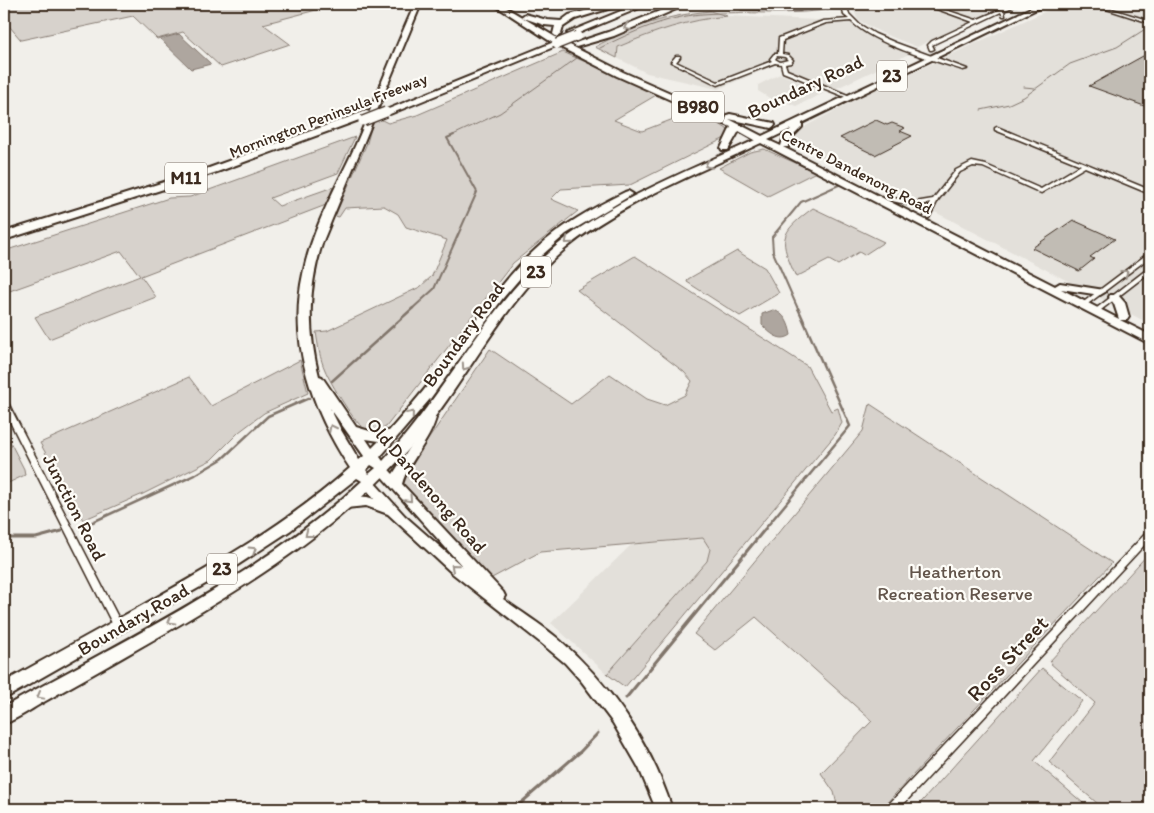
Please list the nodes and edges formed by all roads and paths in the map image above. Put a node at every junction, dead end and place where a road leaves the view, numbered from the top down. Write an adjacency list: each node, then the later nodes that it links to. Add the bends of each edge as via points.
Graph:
1 (418, 4): 60 (main road, Old Dandenong Road, via 326,222 308,273 305,321)
2 (496, 4): 24 (main road, Centre Dandenong Road / B980)
3 (503, 4): 17 (main road, Centre Dandenong Road / B980)
4 (620, 4): 21 (highway, via 572,17)
5 (684, 4): 22 (highway, one-way to 22)
6 (822, 4): 15 (street, via 800,9)
7 (844, 4): 18 (street, via 843,9)
8 (924, 4): 20 (street)
9 (1013, 4): 16 (street)
10 (1028, 4): 16 (main road, Boundary Road / 23)
11 (1044, 4): 26 (main road, Boundary Road / 23)
12 (1092, 4): 19 (street)
13 (1102, 4): 19 (street)
14 (648, 5): 23 (highway, Mornington Peninsula Freeway / M11)
15 (740, 8)
16 (1003, 13): 20 (street); 26 (main road, Boundary Road / 23)
17 (525, 17): 21 (highway); 24 (main road, Centre Dandenong Road / B980)
18 (851, 20): 26 (street, via 877,35); 26 (street, via 880,38); 27 (street, via 825,22 781,39)
19 (1150, 21)
20 (977, 22): 26 (street, via 932,42)
21 (562, 23): 24 (highway, via 557,30)
22 (611, 34): 23 (highway); 25 (highway, via 587,46)
23 (575, 38): 24 (highway, Mornington Peninsula Freeway / M11, bridge); 25 (main road, Centre Dandenong Road / B980)
24 (557, 41): 34 (highway, Mornington Peninsula Freeway / M11, bridge); 37 (main road, Centre Dandenong Road / B980, via 620,74)
25 (588, 50): 33 (main road, Centre Dandenong Road / B980)
26 (929, 54): 31 (street); 31 (street); 31 (street, via 967,69); 32 (main road, Boundary Road / 23)
27 (780, 55): 29 (street, via 772,57); 30 (street, via 791,60)
28 (678, 58): 29 (street, via 673,62 718,84)
29 (775, 62): 30 (street)
30 (782, 63): 32 (street, via 785,71)
31 (954, 65)
32 (843, 97): 35 (main road, Boundary Road / 23); 36 (main road, Boundary Road / 23, via 825,100)
33 (730, 117): 36 (main road); 37 (main road, Centre Dandenong Road / B980)
34 (365, 118): 48 (highway, Mornington Peninsula Freeway / M11); 49 (highway, Mornington Peninsula Freeway / M11, via 233,169)
35 (797, 122): 39 (main road, Boundary Road / 23); 40 (main road, via 798,127 788,136)
36 (771, 125): 39 (main road, Boundary Road / 23)
37 (739, 126): 39 (main road, Centre Dandenong Road / B980); 41 (main road)
38 (997, 129): 42 (street)
39 (760, 135): 40 (main road, Centre Dandenong Road); 41 (main road, Boundary Road / 23); 55 (main road, Centre Dandenong Road); 62 (main road, Boundary Road / 23, one-way to 62, via 619,208 566,243 516,296)
40 (785, 145): 45 (main road, Centre Dandenong Road)
41 (724, 148): 64 (main road, Boundary Road / 23, one-way to 41, via 429,392 528,261 561,234 610,202)
42 (1083, 166): 43 (street); 44 (street); 46 (street, via 1041,191 984,166 972,164 958,171)
43 (1150, 192)
44 (1150, 197)
45 (894, 200): 46 (street, via 916,204); 47 (main road, Centre Dandenong Road)
46 (935, 200): 47 (street)
47 (927, 217): 52 (main road, Centre Dandenong Road)
48 (4, 236)
49 (4, 243)
50 (1150, 254): 53 (street, one-way to 50)
51 (1150, 269): 54 (street)
52 (1060, 286): 53 (main road); 55 (main road, Centre Dandenong Road)
53 (1100, 292): 55 (street)
54 (1114, 297): 56 (street); 57 (main road)
55 (1086, 303): 56 (main road, Centre Dandenong Road)
56 (1098, 309): 57 (main road, Centre Dandenong Road); 59 (main road, Centre Dandenong Road)
57 (1123, 317): 58 (main road, Centre Dandenong Road)
58 (1150, 331)
59 (1150, 340)
60 (312, 371): 63 (main road, Old Dandenong Road); 66 (main road, Old Dandenong Road, one-way to 60, via 328,420)
61 (4, 403): 74 (street, Junction Road)
62 (430, 418): 67 (main road, Boundary Road / 23); 69 (main road, via 425,436 401,471)
63 (351, 430): 64 (main road, via 373,437); 65 (main road, Old Dandenong Road)
64 (392, 435): 65 (main road, Boundary Road / 23)
65 (372, 457): 66 (main road, Boundary Road / 23); 67 (main road, Old Dandenong Road)
66 (358, 469): 68 (main road, Old Dandenong Road); 74 (main road, Boundary Road / 23, one-way to 66, via 269,540)
67 (382, 470): 68 (main road, Boundary Road / 23); 69 (main road, Old Dandenong Road)
68 (368, 483): 70 (main road, Boundary Road / 23); 71 (main road, Old Dandenong Road)
69 (396, 485): 73 (main road, Old Dandenong Road, one-way to 73)
70 (346, 503): 71 (main road, via 371,502); 75 (main road, Boundary Road / 23, one-way to 75, via 267,563)
71 (392, 511): 73 (main road, Old Dandenong Road, one-way to 71)
72 (1150, 534): 79 (street, Ross Street)
73 (519, 619): 78 (main road, Old Dandenong Road, via 550,641 598,690 639,753)
74 (118, 626): 75 (main road); 76 (main road, Boundary Road / 23)
75 (128, 646): 77 (main road, Boundary Road / 23, one-way to 77)
76 (4, 691)
77 (4, 716)
78 (664, 809)
79 (892, 809)

